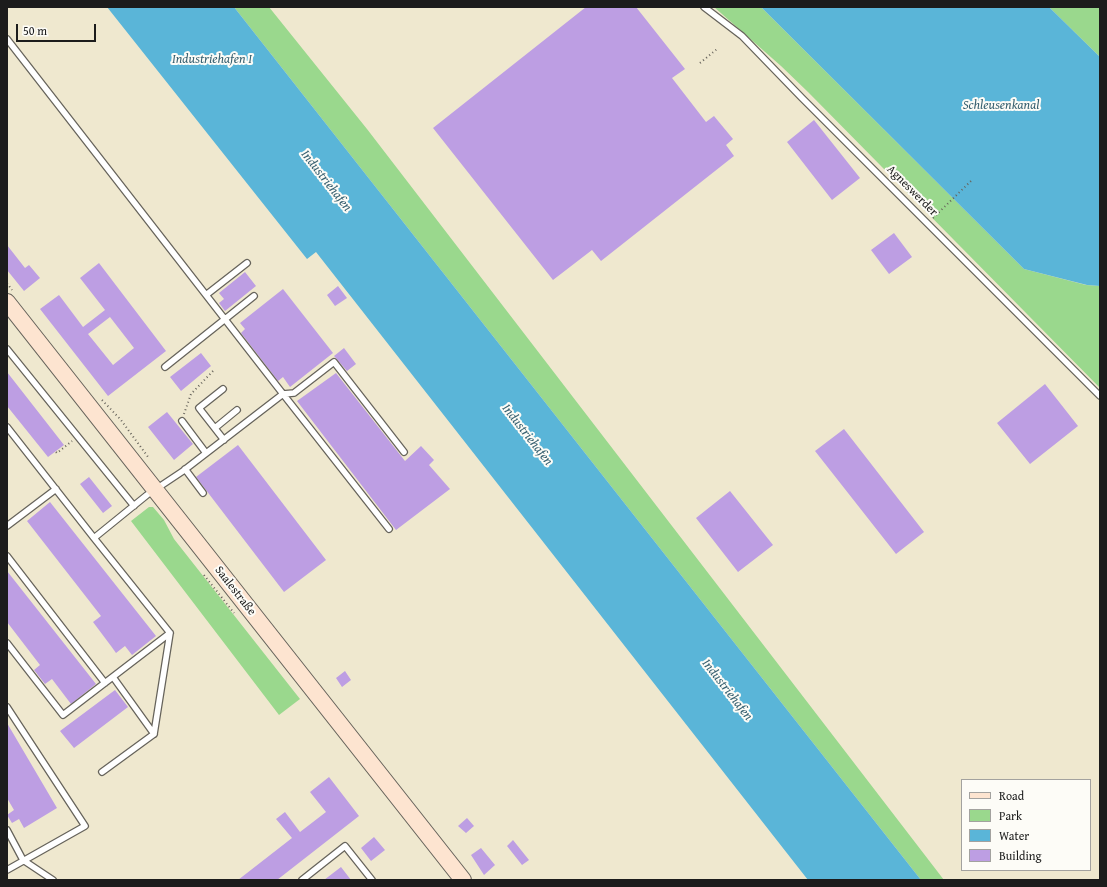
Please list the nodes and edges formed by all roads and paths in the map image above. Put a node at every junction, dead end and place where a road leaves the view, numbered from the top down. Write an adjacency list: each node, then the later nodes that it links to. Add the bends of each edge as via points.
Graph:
1 (704, 7): 6 (lane, Agneswerder, via 742,36)
2 (7, 39): 8 (lane)
3 (717, 49): 4 (path)
4 (700, 63)
5 (972, 180): 6 (path)
6 (928, 223): 17 (lane, Agneswerder)
7 (247, 263): 8 (lane)
8 (206, 295): 11 (lane)
9 (254, 296): 11 (lane)
10 (7, 302): 29 (main road, Saalestraße)
11 (224, 319): 13 (lane); 16 (lane)
12 (7, 349): 22 (lane)
13 (165, 367)
14 (214, 370): 19 (path, via 191,394)
15 (223, 389): 21 (lane, via 199,408)
16 (283, 394): 23 (lane); 25 (lane, via 294,393 334,362); 33 (lane)
17 (1100, 396)
18 (237, 410): 21 (lane)
19 (182, 421): 26 (lane)
20 (7, 426): 28 (lane)
21 (215, 428): 23 (lane)
22 (78, 436): 24 (path); 31 (lane)
23 (224, 440): 26 (lane)
24 (56, 452)
25 (404, 452)
26 (206, 453): 27 (lane)
27 (185, 469): 29 (lane); 30 (lane)
28 (56, 489): 32 (lane); 34 (lane)
29 (154, 489): 31 (lane); 49 (main road, Saalestraße)
30 (203, 493)
31 (134, 506): 34 (lane)
32 (7, 526)
33 (389, 529)
34 (94, 538): 36 (lane)
35 (7, 556): 39 (lane)
36 (170, 633): 38 (lane); 41 (lane)
37 (7, 643): 39 (lane, via 63,716)
38 (113, 677): 39 (lane); 41 (lane)
39 (105, 683)
40 (7, 707): 44 (lane, via 85,826)
41 (154, 734): 42 (lane)
42 (102, 772)
43 (7, 830): 44 (lane)
44 (23, 860): 45 (lane); 46 (lane)
45 (7, 870)
46 (53, 880)
47 (302, 880): 48 (lane, via 345,846)
48 (372, 880)
49 (463, 880)

